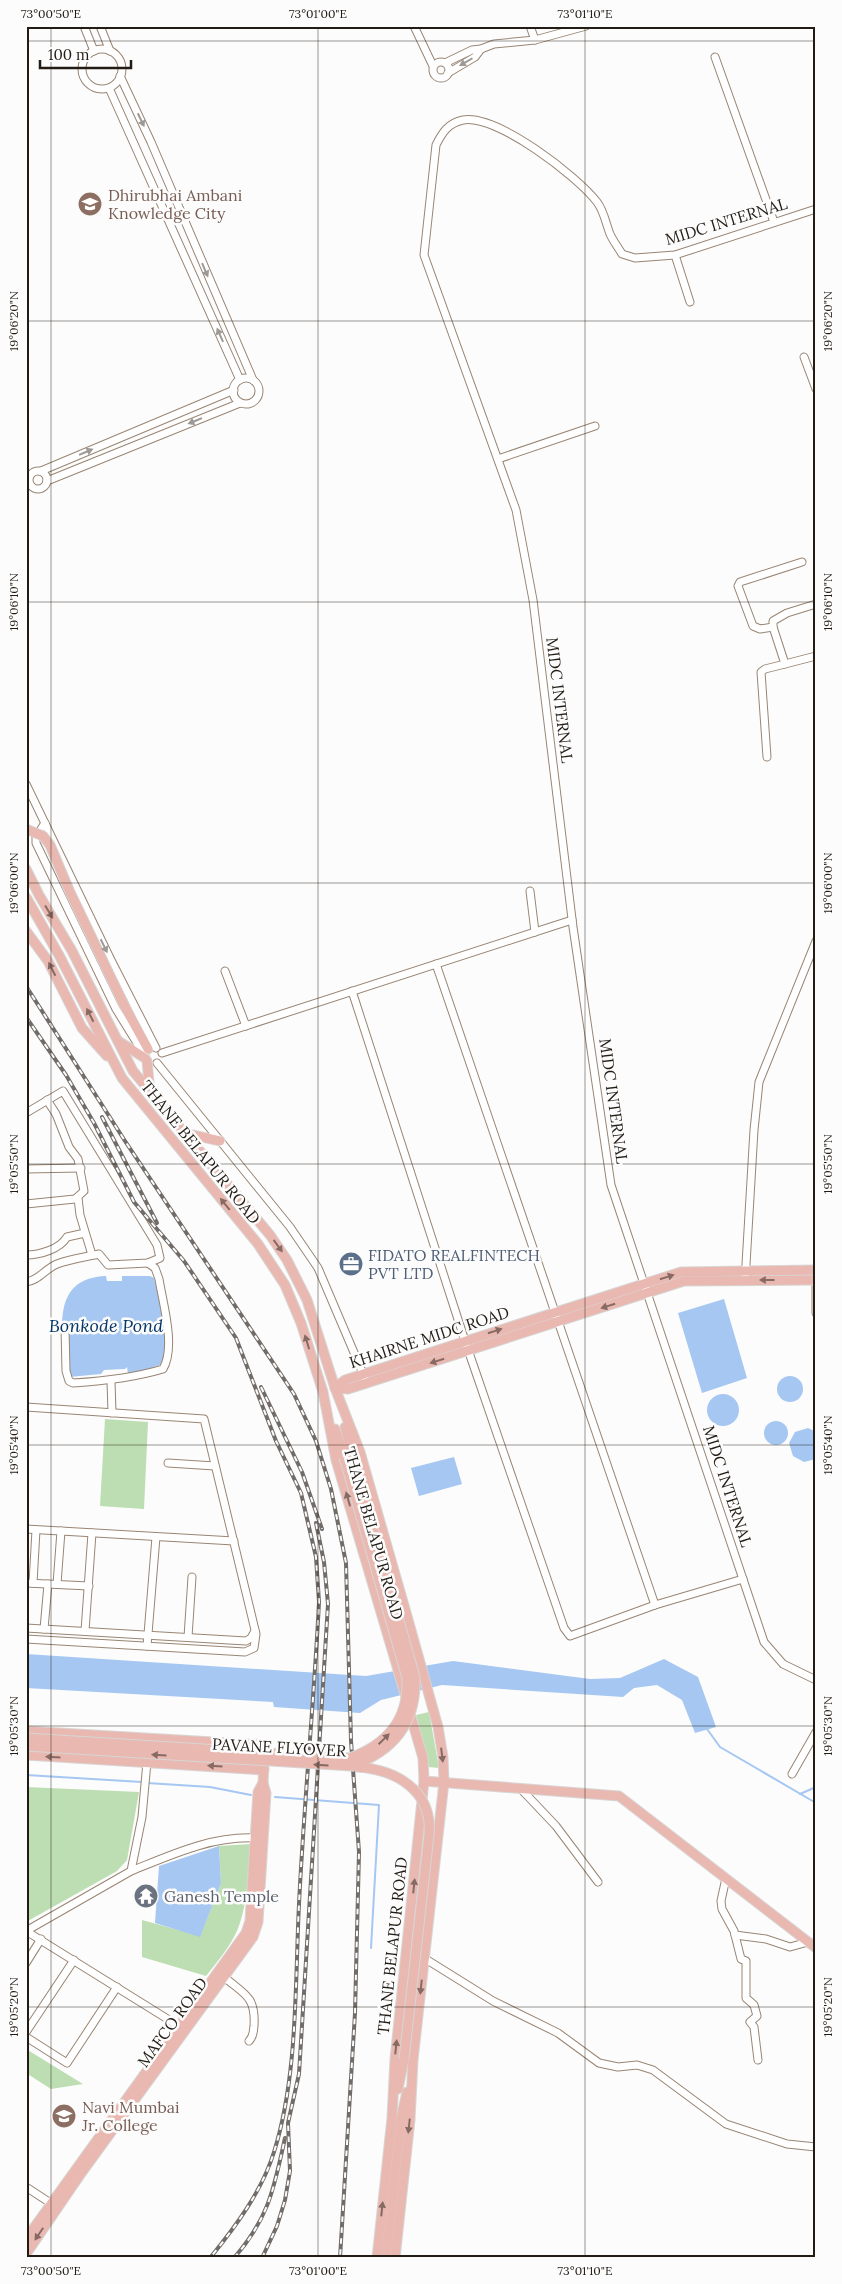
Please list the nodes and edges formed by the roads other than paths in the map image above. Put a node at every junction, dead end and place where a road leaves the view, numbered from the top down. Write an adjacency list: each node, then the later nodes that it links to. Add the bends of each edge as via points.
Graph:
1 (84, 26): 10 (street)
2 (100, 26): 11 (street)
3 (414, 26): 14 (street)
4 (530, 26): 8 (street)
5 (569, 26): 7 (street)
6 (586, 26): 7 (street)
7 (561, 34): 8 (street)
8 (535, 40): 9 (street, via 494,44)
9 (481, 50): 13 (street, via 472,50); 15 (street, one-way to 15)
10 (94, 51): 11 (street); 17 (street, via 84,59 83,76 94,88)
11 (110, 51): 16 (street, via 121,64)
12 (715, 56): 19 (street)
13 (445, 63): 14 (street); 15 (street)
14 (433, 66): 15 (street, via 438,78 445,77)
15 (448, 72)
16 (120, 76): 17 (street); 24 (street, one-way to 24)
17 (110, 88): 23 (street, one-way to 17)
18 (816, 209): 19 (street, MIDC INTERNAL)
19 (774, 222): 20 (street, MIDC INTERNAL)
20 (675, 255): 21 (street); 29 (street, MIDC INTERNAL, via 635,258 622,254 598,204 581,184 528,144 499,128 462,120 444,129 436,145 424,255)
21 (690, 302)
22 (804, 357): 25 (street)
23 (240, 380): 24 (street); 26 (street)
24 (253, 380): 27 (street, via 259,388 258,396 252,402)
25 (816, 389)
26 (234, 390): 27 (street); 30 (street, one-way to 26)
27 (240, 403): 32 (street, one-way to 32)
28 (595, 426): 29 (street)
29 (498, 459): 46 (street, MIDC INTERNAL, via 516,510 532,600)
30 (41, 471): 31 (street); 32 (street)
31 (28, 477): 33 (street)
32 (47, 481): 33 (street, via 42,488)
33 (29, 489)
34 (802, 562): 36 (street, via 740,582 738,586 752,626 760,629)
35 (816, 604): 36 (street, via 777,618)
36 (772, 627): 38 (street)
37 (816, 656): 38 (street)
38 (785, 664): 39 (street, via 761,672)
39 (767, 757)
40 (26, 784): 41 (street)
41 (45, 823): 56 (street, one-way to 56); 56 (street, via 36,843 116,1009)
42 (26, 829): 56 (main road, bridge, via 42,836 50,845 124,1005)
43 (26, 869): 55 (main road, THANE BELAPUR ROAD, one-way to 55)
44 (530, 890): 48 (street)
45 (26, 897): 58 (main road, THANE BELAPUR ROAD, one-way to 45)
46 (572, 920): 48 (street); 76 (street, MIDC INTERNAL, via 611,1184)
47 (26, 931): 58 (main road, one-way to 47, via 82,1028 48,961)
48 (535, 932): 51 (street)
49 (816, 941): 50 (street)
50 (814, 952): 73 (street, via 759,1082)
51 (436, 964): 53 (street); 78 (street)
52 (226, 971): 54 (street)
53 (352, 991): 54 (street); 82 (street)
54 (246, 1026): 56 (street)
55 (118, 1041): 56 (main road); 59 (main road, THANE BELAPUR ROAD, via 133,1071)
56 (151, 1054): 57 (street, via 152,1064); 57 (street, via 161,1059); 59 (main road)
57 (157, 1063): 63 (street)
58 (115, 1065): 88 (main road, THANE BELAPUR ROAD, one-way to 58, via 294,1304 274,1267 122,1078)
59 (150, 1092): 62 (main road, THANE BELAPUR ROAD)
60 (47, 1100): 61 (street); 64 (street); 71 (street, via 63,1091 83,1120 157,1245 160,1258)
61 (26, 1113)
62 (184, 1133): 63 (main road); 87 (main road, THANE BELAPUR ROAD, one-way to 87, via 288,1260 307,1300)
63 (220, 1141): 84 (street, via 290,1227 318,1268)
64 (81, 1168): 65 (street); 66 (street, via 84,1191)
65 (26, 1169)
66 (78, 1198): 67 (street); 68 (street)
67 (26, 1204)
68 (85, 1233): 69 (street, via 67,1237 64,1242 38,1255); 70 (street)
69 (26, 1255)
70 (92, 1255): 71 (street, via 100,1254 108,1265); 75 (street, via 58,1264)
71 (148, 1264): 85 (street, via 155,1268 159,1279 169,1347 167,1362 163,1369)
72 (816, 1270): 73 (main road, KHAIRNE MIDC ROAD)
73 (746, 1276): 74 (main road, KHAIRNE MIDC ROAD, one-way to 73); 76 (main road, KHAIRNE MIDC ROAD, one-way to 73, via 681,1272); 77 (main road, KHAIRNE MIDC ROAD, via 684,1282)
74 (816, 1280): 79 (street)
75 (26, 1282)
76 (645, 1284): 77 (street, MIDC INTERNAL); 78 (main road, KHAIRNE MIDC ROAD)
77 (648, 1293): 80 (main road, KHAIRNE MIDC ROAD, one-way to 80); 101 (street, MIDC INTERNAL)
78 (555, 1312): 80 (street); 82 (main road, KHAIRNE MIDC ROAD, one-way to 78)
79 (816, 1313)
80 (558, 1322): 83 (main road, KHAIRNE MIDC ROAD); 106 (street)
81 (65, 1328): 85 (street, via 69,1381)
82 (465, 1341): 83 (street); 84 (main road, KHAIRNE MIDC ROAD)
83 (468, 1350): 86 (main road, KHAIRNE MIDC ROAD, one-way to 86); 106 (street, via 564,1628 570,1636)
84 (363, 1373): 86 (street); 87 (main road, KHAIRNE MIDC ROAD, via 344,1380)
85 (111, 1381): 90 (street)
86 (367, 1383): 87 (main road, KHAIRNE MIDC ROAD, via 348,1389)
87 (335, 1388): 91 (main road, PAVANE FLYOVER); 126 (main road, THANE BELAPUR ROAD, one-way to 126, via 360,1452 419,1657 443,1757)
88 (323, 1392): 91 (main road, PAVANE FLYOVER); 125 (main road, THANE BELAPUR ROAD, one-way to 88, via 423,1758 336,1460)
89 (26, 1407): 90 (street)
90 (112, 1413): 93 (street, via 204,1419)
91 (348, 1456): 118 (main road, PAVANE FLYOVER, one-way to 91, bridge, via 350,1758 379,1744 389,1735 402,1712 407,1678); 122 (main road, PAVANE FLYOVER, bridge, via 413,1666 416,1691 410,1716 395,1740 369,1760)
92 (168, 1463): 93 (street)
93 (215, 1466): 99 (street)
94 (26, 1529): 95 (street)
95 (36, 1530): 96 (street); 102 (street)
96 (60, 1531): 97 (street); 104 (street)
97 (92, 1533): 98 (street); 105 (street)
98 (156, 1537): 99 (street); 111 (street)
99 (234, 1541): 109 (street)
100 (192, 1577): 112 (street)
101 (743, 1579): 106 (street); 115 (street, MIDC INTERNAL, via 764,1642 783,1664)
102 (29, 1583): 103 (street)
103 (48, 1584): 104 (street); 108 (street)
104 (57, 1584): 105 (street)
105 (89, 1586): 110 (street)
106 (655, 1605)
107 (26, 1628): 108 (street)
108 (44, 1629): 110 (street)
109 (256, 1629): 112 (street, via 246,1640); 114 (street, via 254,1646 248,1651)
110 (85, 1631): 111 (street)
111 (148, 1635): 112 (street); 114 (street)
112 (188, 1637)
113 (26, 1639): 114 (street)
114 (148, 1646)
115 (816, 1680)
116 (26, 1731): 123 (main road, MAFCO ROAD, via 265,1746)
117 (816, 1732): 124 (street)
118 (26, 1738)
119 (26, 1746): 122 (main road, PAVANE FLYOVER, one-way to 119, bridge)
120 (26, 1755): 121 (main road, one-way to 120)
121 (147, 1762): 123 (main road, one-way to 121); 130 (street, via 146,1790)
122 (351, 1766): 146 (main road, bridge, via 380,1769 403,1780 421,1798 428,1816)
123 (264, 1770): 127 (main road, MAFCO ROAD)
124 (792, 1774)
125 (424, 1781): 126 (main road); 148 (main road, THANE BELAPUR ROAD, one-way to 125, via 395,2058)
126 (444, 1782): 128 (main road); 137 (main road, THANE BELAPUR ROAD)
127 (263, 1783): 129 (main road, MAFCO ROAD, via 258,1792); 140 (main road, MAFCO ROAD, via 266,1793 257,1929)
128 (520, 1788): 131 (main road, via 619,1796); 132 (street, via 556,1826)
129 (255, 1838): 130 (street, via 215,1840); 142 (main road, MAFCO ROAD, via 249,1927)
130 (131, 1871): 133 (street)
131 (726, 1878): 134 (street, via 722,1909); 136 (main road)
132 (598, 1882)
133 (26, 1931): 135 (street)
134 (735, 1935): 136 (street, via 766,1938 790,1946); 147 (street, via 741,1959 746,1961 746,1998 754,2006 757,2016 750,2022 754,2026)
135 (41, 1939): 138 (street); 139 (street)
136 (812, 1945)
137 (424, 1958): 146 (main road, THANE BELAPUR ROAD, one-way to 146); 149 (street, via 492,2000 558,2034 599,2063 618,2067 637,2065 653,2070 726,2124 787,2144)
138 (74, 1960): 141 (street); 143 (street)
139 (26, 1963)
140 (224, 1977): 142 (main road, MAFCO ROAD); 145 (street, via 251,2000 254,2016 253,2036)
141 (117, 1987): 142 (street); 144 (street, via 68,2063)
142 (182, 2028): 151 (main road, MAFCO ROAD)
143 (26, 2032)
144 (26, 2037)
145 (249, 2041)
146 (408, 2059): 148 (main road); 156 (main road, one-way to 156, via 410,2120)
147 (758, 2060)
148 (397, 2119): 154 (main road, THANE BELAPUR ROAD, one-way to 148); 155 (main road)
149 (816, 2147)
150 (26, 2187): 151 (street)
151 (54, 2205): 152 (main road, MAFCO ROAD); 153 (main road, MAFCO ROAD, one-way to 153)
152 (26, 2239)
153 (26, 2254)
154 (377, 2258)
155 (386, 2258)
156 (395, 2258)

